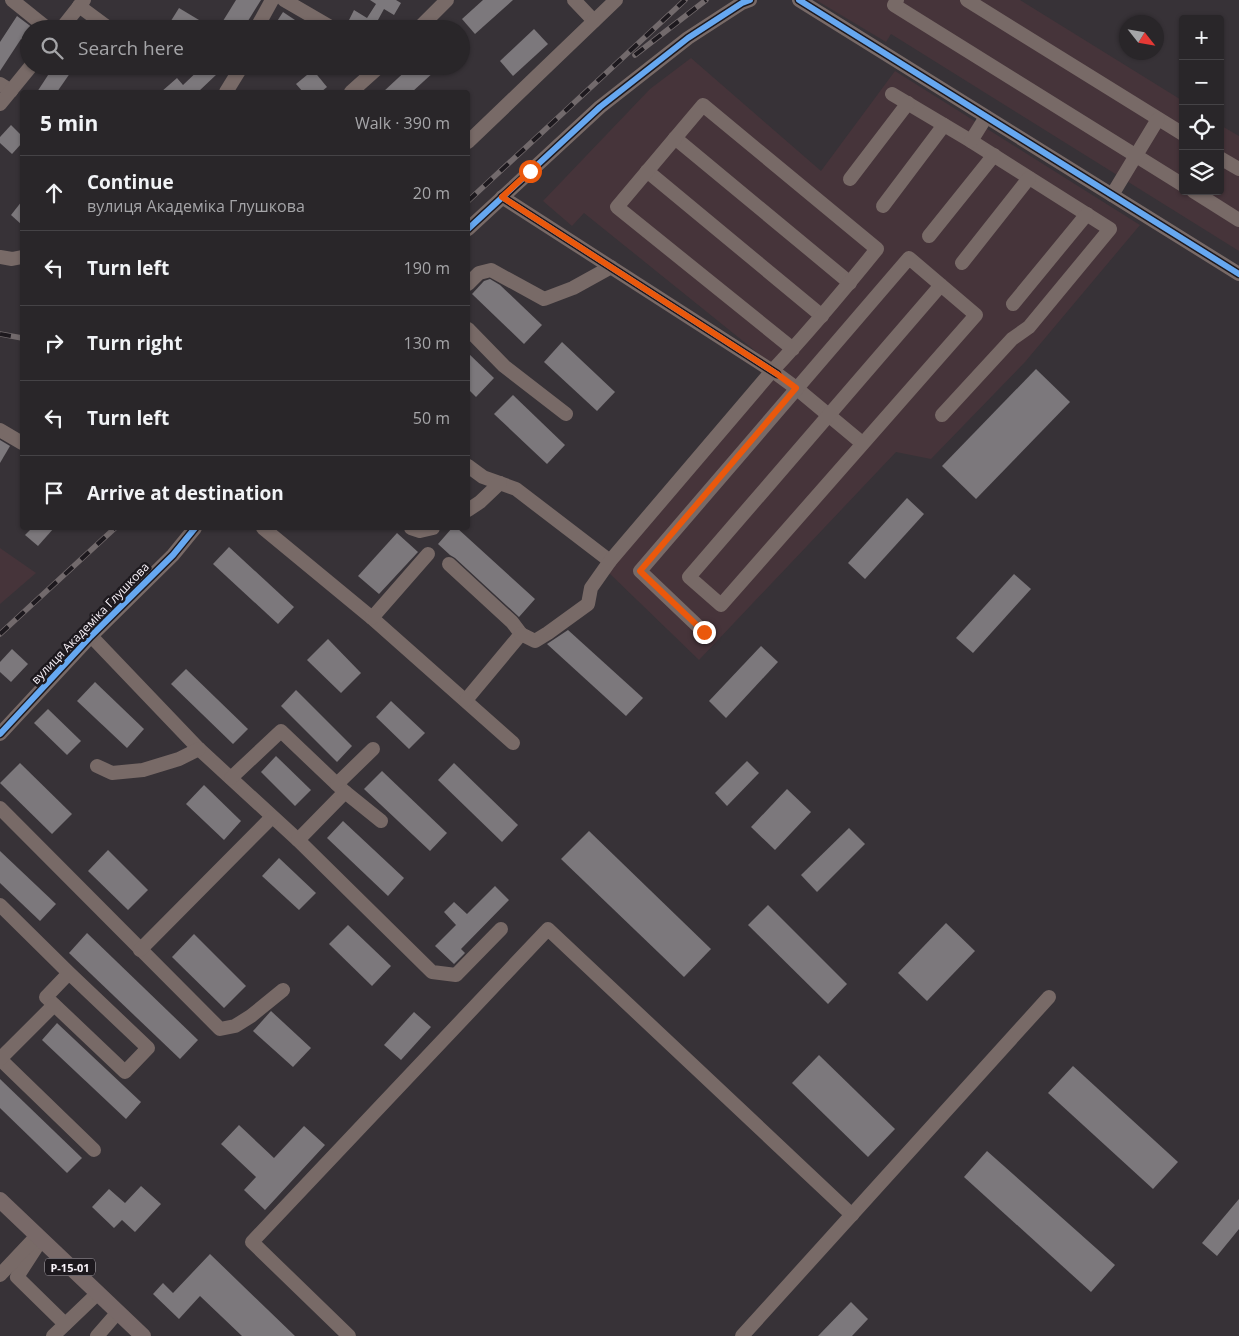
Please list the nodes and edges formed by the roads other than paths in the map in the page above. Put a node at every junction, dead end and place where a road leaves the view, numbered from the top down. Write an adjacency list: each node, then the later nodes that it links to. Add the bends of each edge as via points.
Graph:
1 (12, 0): 12 (street)
2 (272, 0): 15 (street)
3 (284, 0): 16 (street)
4 (447, 0): 17 (street)
5 (574, 0): 18 (street)
6 (616, 0): 18 (street)
7 (750, 0): 45 (street, via 688,38 600,107)
8 (798, 0): 28 (street)
9 (897, 0): 36 (street, via 894,5)
10 (967, 0): 29 (street)
11 (81, 3): 13 (street); 14 (street)
12 (37, 20)
13 (68, 20)
14 (100, 20)
15 (261, 20)
16 (318, 20)
17 (427, 20)
18 (594, 21): 33 (street)
19 (20, 75): 22 (street)
20 (236, 75): 23 (street)
21 (370, 75): 24 (street)
22 (5, 87): 27 (street)
23 (227, 90)
24 (353, 90)
25 (892, 94): 26 (street)
26 (908, 103): 30 (street); 41 (street)
27 (0, 104)
28 (986, 117): 34 (street); 43 (street)
29 (1158, 119): 31 (street); 36 (street)
30 (944, 125): 34 (street); 46 (street)
31 (1179, 132)
32 (675, 138): 39 (street); 57 (street); 57 (street, via 703,105 877,249)
33 (470, 140)
34 (971, 141): 35 (street)
35 (994, 155): 40 (street); 50 (street)
36 (1136, 156): 42 (street); 43 (street)
37 (1224, 160): 38 (street)
38 (1239, 169)
39 (647, 171): 60 (street); 62 (street, via 617,207)
40 (1029, 178): 47 (street); 53 (street)
41 (850, 179)
42 (1179, 183)
43 (1112, 195): 55 (street)
44 (1199, 195): 48 (street)
45 (502, 197): 49 (street); 54 (street)
46 (883, 206)
47 (1087, 214): 59 (street); 66 (street, via 1110,229 1029,327 1012,339)
48 (1239, 220)
49 (470, 227)
50 (929, 236)
51 (0, 257): 52 (street)
52 (20, 257)
53 (962, 263)
54 (611, 267): 56 (street, via 573,288 544,298 491,270 479,274); 63 (street)
55 (1239, 274)
56 (470, 282)
57 (850, 283): 60 (street)
58 (941, 285): 64 (street, via 909,258); 67 (street); 70 (street, via 976,314)
59 (1013, 304)
60 (822, 316): 62 (street)
61 (470, 331): 65 (street, via 504,366)
62 (793, 349): 63 (street)
63 (774, 372): 64 (street); 77 (street)
64 (796, 388): 67 (street); 80 (street, via 640,571)
65 (566, 414)
66 (942, 415)
67 (828, 416): 70 (street); 70 (street, via 689,577 721,605)
68 (0, 430): 69 (street)
69 (20, 442)
70 (862, 443)
71 (470, 467): 72 (street)
72 (500, 483): 73 (street); 77 (street, via 516,489)
73 (470, 509)
74 (193, 530): 82 (street, вулиця Академіка Глушкова, via 173,555)
75 (265, 530): 79 (street)
76 (428, 554): 79 (street)
77 (610, 561): 81 (street, via 592,588 588,604 535,640)
78 (449, 564): 81 (street)
79 (372, 618): 83 (street)
80 (704, 632)
81 (522, 634): 83 (street)
82 (92, 636): 84 (street, вулиця Академіка Глушкова); 86 (street)
83 (466, 700): 85 (street)
84 (0, 734)
85 (514, 743)
86 (198, 749): 88 (street, via 143,770 112,773); 89 (street)
87 (373, 749): 90 (street)
88 (97, 766)
89 (231, 778): 90 (street, via 281,731); 92 (street)
90 (341, 788): 93 (street); 94 (street)
91 (0, 808): 97 (street)
92 (272, 817): 94 (street); 97 (street)
93 (381, 821)
94 (298, 840): 96 (street, via 432,972 456,975)
95 (0, 905): 98 (street)
96 (501, 930)
97 (140, 950): 99 (street, via 220,1029 235,1026)
98 (69, 973): 101 (street, via 46,997); 101 (street, via 148,1048 125,1072)
99 (283, 990)
100 (1049, 997): 105 (street)
101 (54, 1005): 102 (street)
102 (0, 1059): 103 (street)
103 (94, 1150)
104 (0, 1200): 106 (main road, Р-15-01)
105 (852, 1215): 114 (street, via 548,929 252,1242); 115 (street)
106 (39, 1238): 107 (street); 108 (main road, Р-15-01); 110 (street, via 17,1276)
107 (0, 1275)
108 (98, 1293): 109 (main road, Р-15-01); 110 (street)
109 (118, 1312): 112 (street); 113 (main road, Р-15-01)
110 (65, 1324): 111 (street)
111 (53, 1336)
112 (97, 1336)
113 (142, 1336)
114 (349, 1336)
115 (742, 1336)

